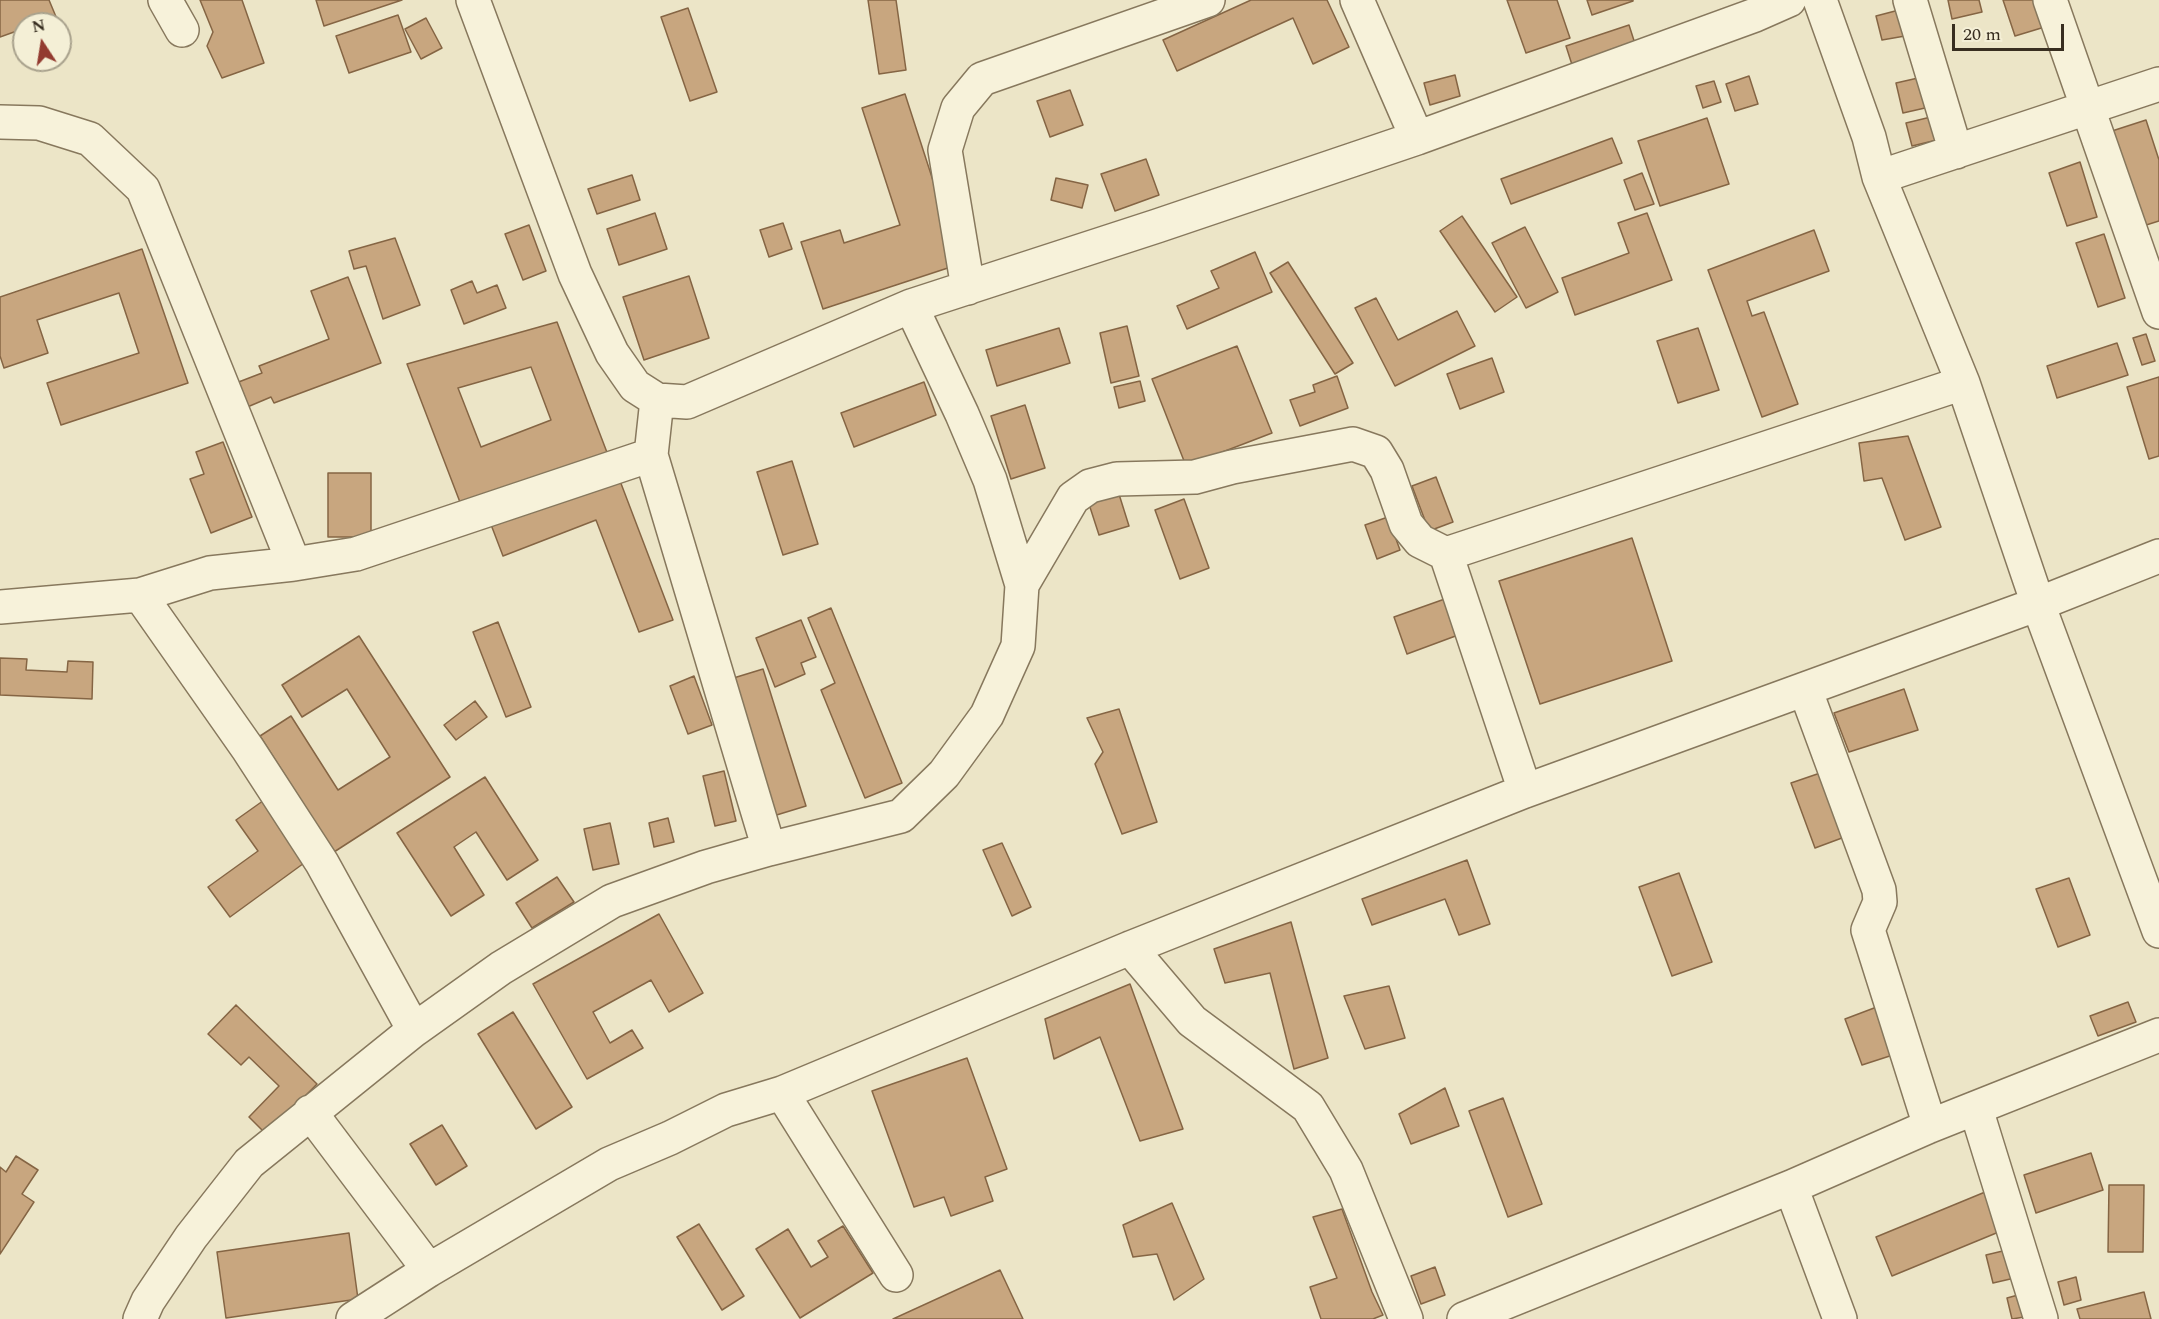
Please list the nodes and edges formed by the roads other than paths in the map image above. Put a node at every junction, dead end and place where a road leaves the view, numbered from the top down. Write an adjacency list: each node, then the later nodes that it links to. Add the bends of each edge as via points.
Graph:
1 (165, 0): 9 (street)
2 (473, 0): 20 (street, via 575,274 612,353 635,386)
3 (1208, 0): 16 (street, via 982,79 958,108 945,150)
4 (1357, 0): 13 (street)
5 (1789, 0): 13 (street)
6 (1821, 0): 15 (street)
7 (1910, 0): 14 (street)
8 (2050, 0): 11 (street)
9 (182, 30)
10 (2159, 84): 11 (street)
11 (2088, 109): 14 (street); 18 (street)
12 (0, 122): 24 (street, via 39,123 90,139 143,189)
13 (1417, 138): 16 (street)
14 (1956, 152): 15 (street)
15 (1879, 177): 19 (street)
16 (968, 288): 17 (street)
17 (911, 306): 20 (street, via 687,402); 25 (street, via 990,480)
18 (2159, 312)
19 (1963, 383): 22 (street); 27 (street)
20 (657, 400): 21 (street)
21 (651, 455): 24 (street, via 356,554); 31 (street)
22 (1446, 554): 25 (street, via 1420,541 1406,524 1387,470 1376,452 1353,444 1195,477 1117,479 1090,486 1073,498); 30 (street)
23 (2159, 556): 27 (street)
24 (294, 564): 26 (street, via 210,573)
25 (1022, 585): 31 (street, via 1018,646 987,715 944,774 901,816)
26 (140, 594): 28 (street); 34 (street, via 322,863)
27 (2038, 604): 29 (street); 32 (street)
28 (0, 606)
29 (1805, 689): 30 (street); 39 (street, via 1879,890 1880,902 1868,930)
30 (1525, 791): 33 (street)
31 (769, 849): 34 (street, via 612,901 501,968)
32 (2159, 931)
33 (1130, 948): 36 (street); 45 (street, via 1192,1021 1308,1107 1346,1170)
34 (414, 1030): 38 (street)
35 (2159, 1035): 37 (street)
36 (782, 1093): 41 (street, via 726,1110 609,1164); 42 (street)
37 (1976, 1109): 39 (street); 48 (street)
38 (310, 1112): 41 (street); 43 (street, via 249,1163 191,1237)
39 (1930, 1126): 40 (street)
40 (1791, 1187): 46 (street); 47 (street)
41 (429, 1270): 44 (street)
42 (896, 1275)
43 (140, 1319)
44 (353, 1319)
45 (1406, 1319)
46 (1464, 1319)
47 (1840, 1319)
48 (2041, 1319)

